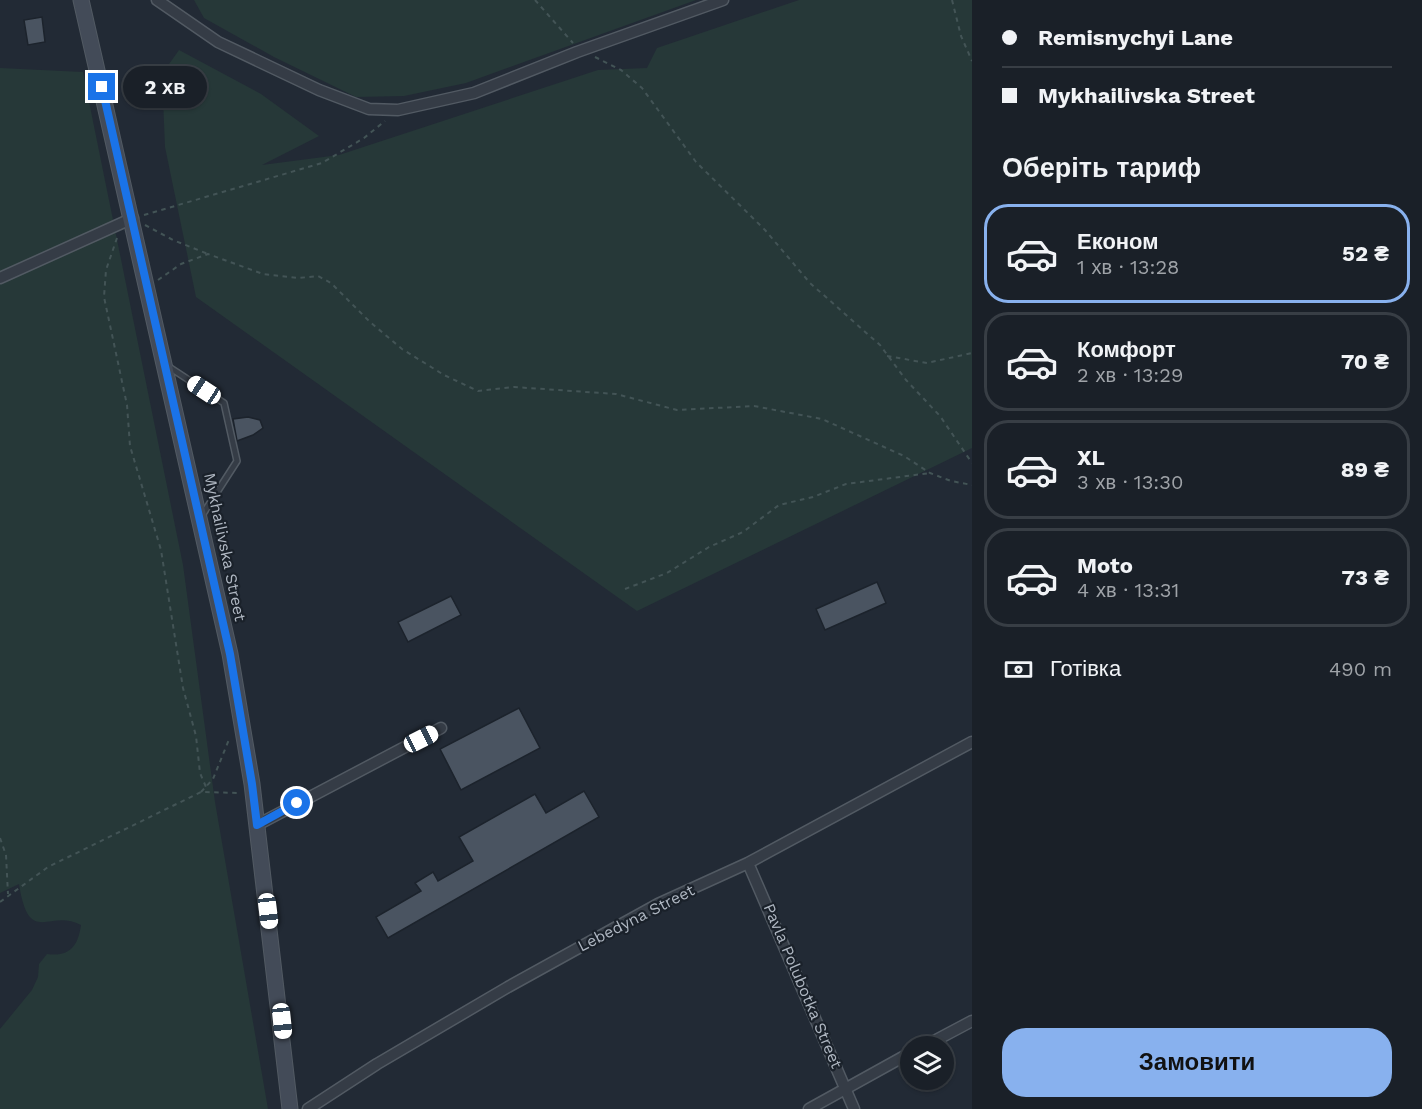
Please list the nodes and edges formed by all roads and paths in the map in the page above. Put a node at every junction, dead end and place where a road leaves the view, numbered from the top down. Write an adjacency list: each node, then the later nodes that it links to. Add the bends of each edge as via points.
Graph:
1 (81, 0): 9 (main road, Mykhailivska Street)
2 (158, 0): 8 (street, via 218,42 320,90 369,109)
3 (536, 0): 6 (path)
4 (723, 0): 6 (street)
5 (952, 0): 7 (path)
6 (580, 51): 8 (street, via 474,93); 14 (path, via 621,70 642,88 696,162 765,230 810,283 853,319)
7 (972, 61)
8 (398, 110): 9 (path, via 364,138 322,163)
9 (129, 220): 10 (path); 11 (street); 12 (main road, Mykhailivska Street); 24 (path, via 112,250 104,297 127,405 130,446 161,549 183,688)
10 (208, 254): 12 (path, via 181,264); 17 (path, via 264,274 318,276 331,283 402,349 478,391 514,387 616,394 677,410 754,406 822,419)
11 (0, 278)
12 (148, 287): 15 (main road, Mykhailivska Street)
13 (972, 353): 14 (path, via 927,363)
14 (887, 356): 16 (path, via 940,416)
15 (165, 364): 19 (main road, Mykhailivska Street); 19 (lane, via 224,403 237,461)
16 (972, 463)
17 (930, 472): 18 (path); 20 (path, via 846,484 779,505 743,532 667,573)
18 (972, 485)
19 (201, 518): 21 (main road, Mykhailivska Street)
20 (625, 590)
21 (241, 716): 24 (path); 26 (main road, Mykhailivska Street)
22 (441, 728): 27 (street)
23 (972, 742): 29 (street, Lebedyna Street)
24 (206, 787): 25 (path)
25 (201, 792): 26 (path, via 237,791); 30 (path, via 48,867)
26 (254, 802): 27 (main road, Mykhailivska Street)
27 (257, 825): 36 (main road, Mykhailivska Street)
28 (0, 838): 30 (path, via 6,855)
29 (748, 863): 35 (street, Pavla Polubotka Street); 37 (street, Lebedyna Street, via 658,904 508,987)
30 (8, 894): 31 (path)
31 (0, 902)
32 (972, 1022): 33 (street)
33 (945, 1036)
34 (900, 1059): 35 (street)
35 (847, 1089): 38 (street); 39 (street, Pavla Polubotka Street)
36 (290, 1109)
37 (309, 1109)
38 (809, 1109)
39 (854, 1109)

